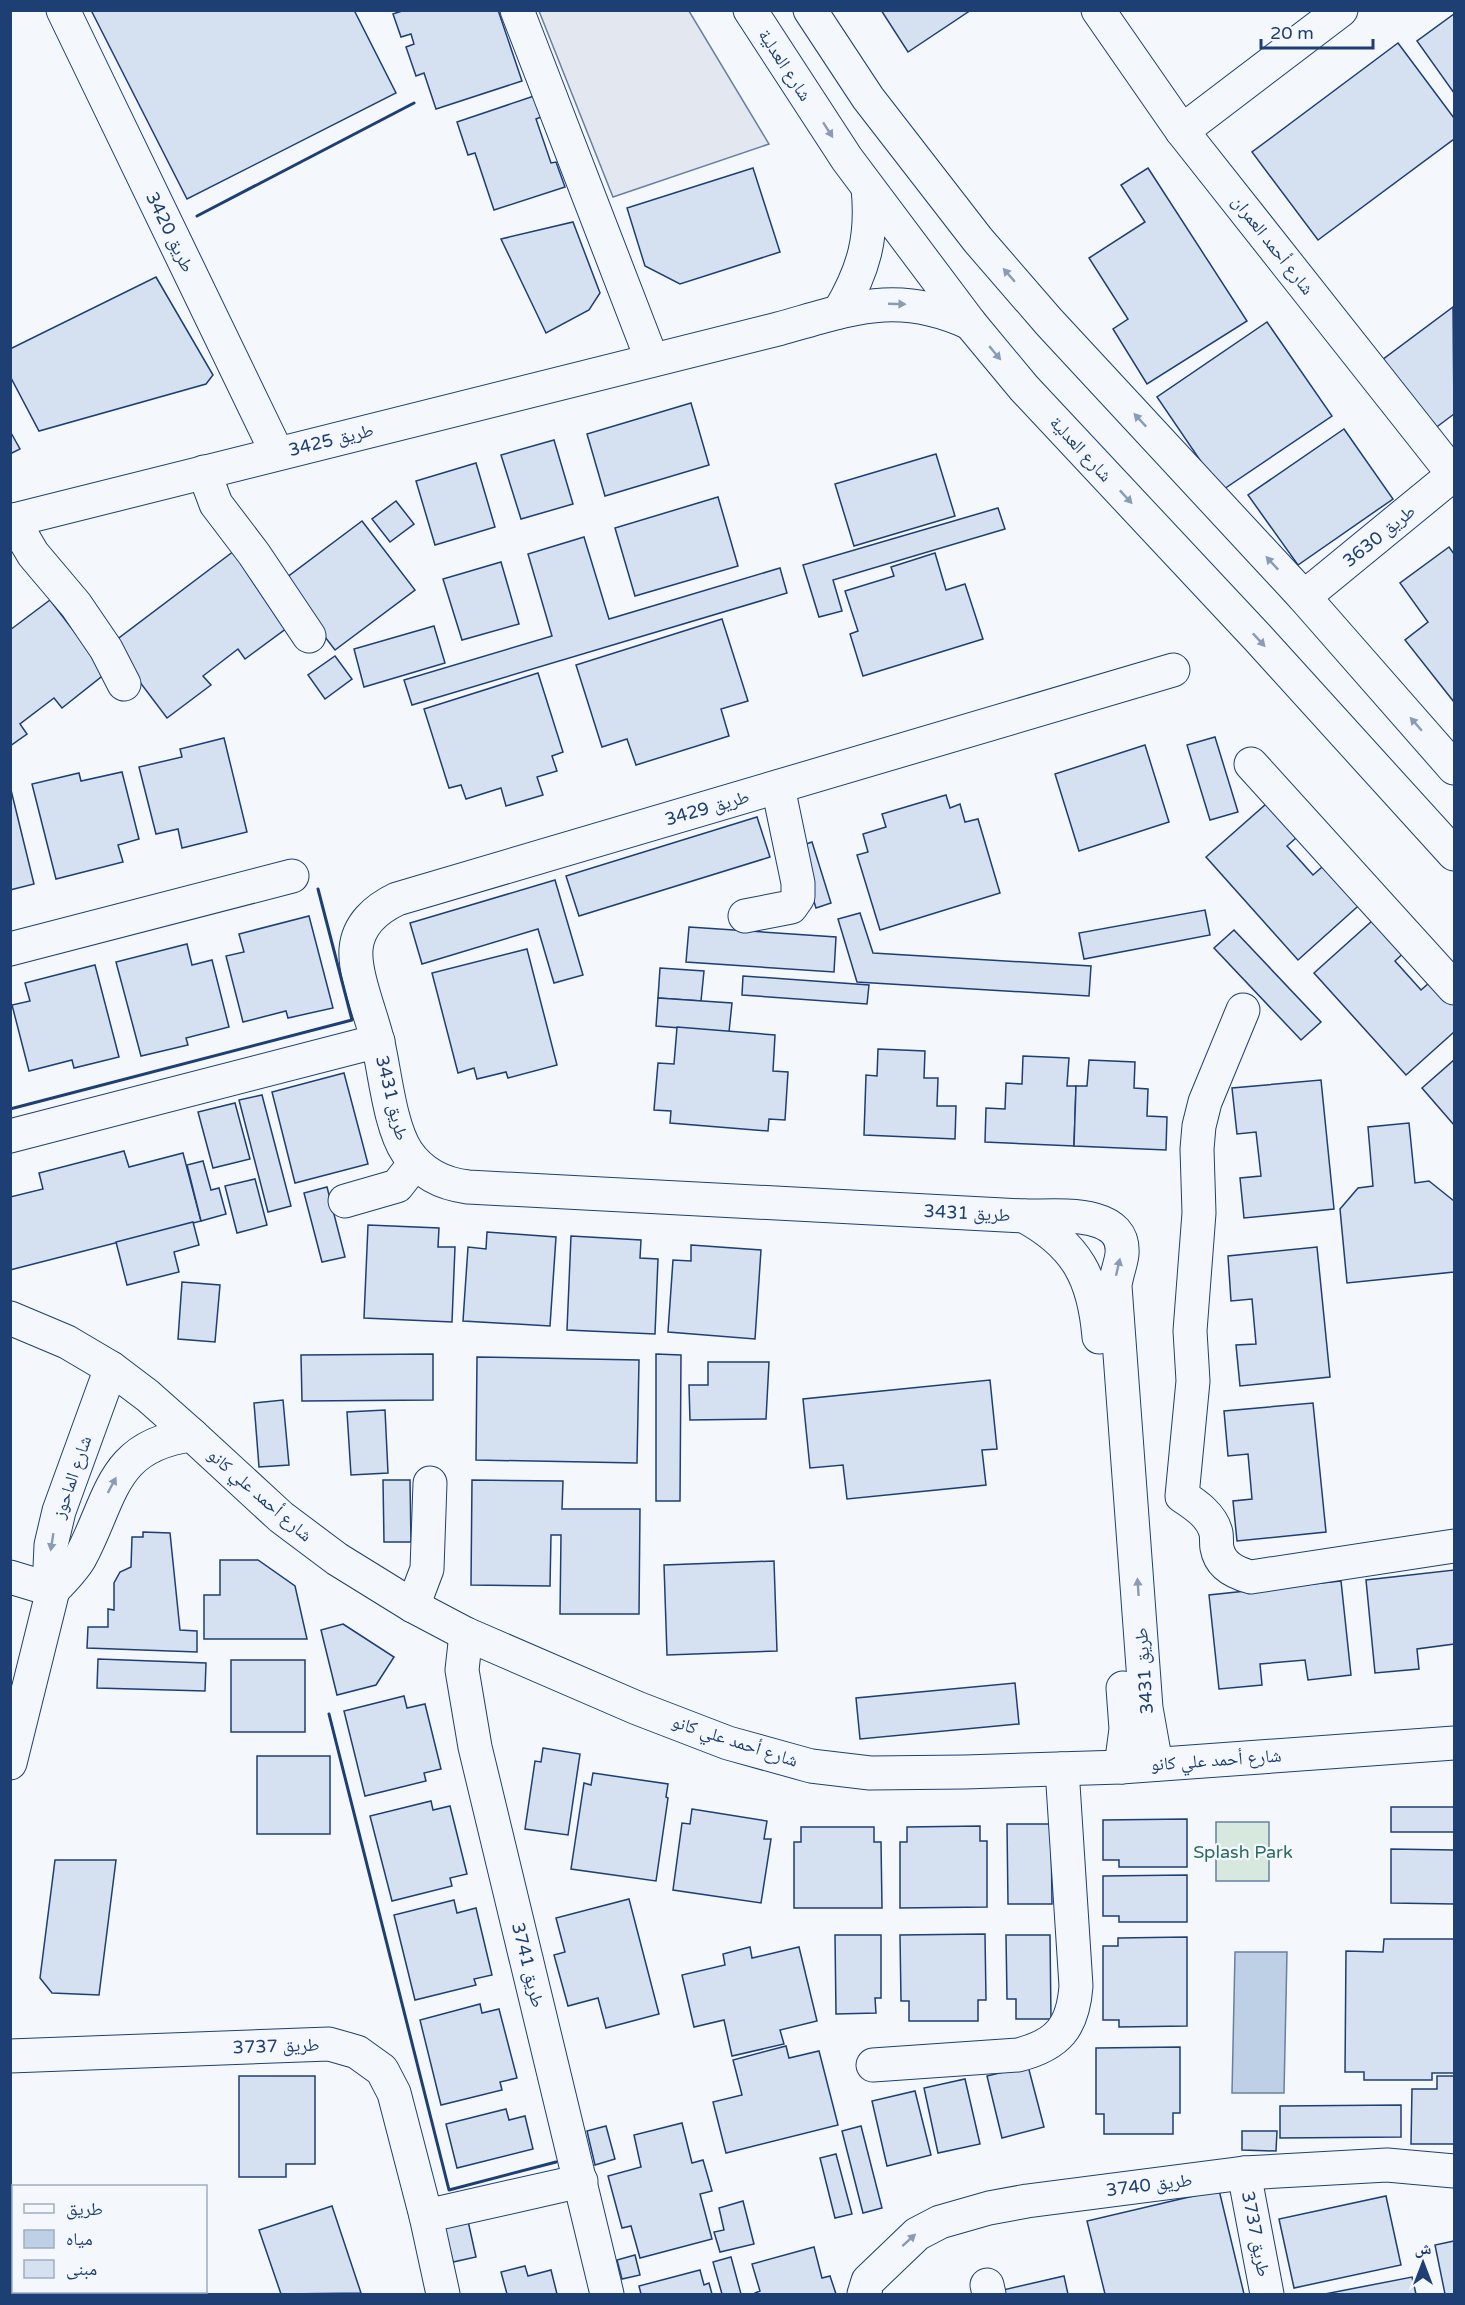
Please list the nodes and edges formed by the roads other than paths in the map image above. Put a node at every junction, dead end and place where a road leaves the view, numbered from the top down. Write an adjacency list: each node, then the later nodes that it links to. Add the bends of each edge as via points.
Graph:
1 (63, 10): 12 (street, طريق 3420)
2 (517, 10): 11 (street)
3 (750, 10): 8 (street, شارع العدلية, one-way to 8)
4 (810, 10): 16 (street, one-way to 4, via 978,240 868,98)
5 (1098, 10): 7 (street, شارع أحمد العمران)
6 (1341, 10): 7 (street)
7 (1182, 131): 14 (street, شارع أحمد العمران)
8 (868, 188): 9 (street, via 871,214 863,265); 10 (street, شارع العدلية)
9 (839, 312): 10 (street, طريق 3425, one-way to 10, via 884,303 906,304); 11 (street, طريق 3425)
10 (970, 323): 23 (street, شارع العدلية, one-way to 23, via 1024,388)
11 (652, 360): 12 (street, طريق 3425)
12 (277, 453): 13 (street, طريق 3425)
13 (204, 471): 15 (street, طريق 3425); 17 (street, via 216,504)
14 (1454, 475): 16 (street, طريق 3630)
15 (12, 520): 19 (street, via 33,554 76,605)
16 (1304, 597): 21 (street, one-way to 16)
17 (309, 636)
18 (1173, 670): 22 (street, طريق 3429)
19 (124, 684)
20 (1251, 764): 27 (street)
21 (1455, 768)
22 (778, 787): 25 (street, via 798,897 790,907); 29 (street, طريق 3429, via 381,906 360,932 356,949)
23 (1455, 854)
24 (292, 876): 26 (street)
25 (745, 916)
26 (10, 949)
27 (1455, 987)
28 (1243, 1010): 39 (street, via 1199,1126 1199,1213 1190,1330 1193,1382)
29 (378, 1041): 30 (street); 31 (street, طريق 3431, via 399,1137)
30 (10, 1136)
31 (415, 1163): 32 (street, via 397,1186); 33 (street, طريق 3431, via 439,1180 468,1187)
32 (345, 1201)
33 (1024, 1216): 35 (street, via 1044,1227 1077,1259); 35 (street, طريق 3431, one-way to 33, via 1122,1254 1109,1226 1090,1218)
34 (10, 1318): 36 (street, via 67,1342)
35 (1108, 1320): 40 (street, طريق 3431)
36 (111, 1368): 37 (street, شارع أحمد علي كانو); 43 (street, شارع الماحوز, one-way to 43, via 59,1511 51,1545)
37 (192, 1435): 43 (street, شارع الماحوز, one-way to 37, via 79,1559 119,1473 159,1442); 44 (street, شارع أحمد علي كانو, via 281,1518 337,1559)
38 (430, 1483): 44 (street, via 427,1569)
39 (1182, 1496): 40 (street); 41 (street, via 1201,1508 1216,1532 1217,1549 1229,1568 1251,1577)
40 (1122, 1502): 48 (street, طريق 3431, one-way to 40, via 1148,1727); 49 (street, via 1126,1729)
41 (1455, 1546)
42 (10, 1577): 43 (street)
43 (53, 1590): 47 (street, شارع الماحوز)
44 (413, 1606): 45 (street, شارع أحمد علي كانو)
45 (466, 1634): 50 (street, شارع أحمد علي كانو, via 728,1743 811,1766 870,1773); 55 (street, طريق 3741, via 462,1670 475,1747)
46 (1455, 1743): 48 (street, شارع أحمد علي كانو)
47 (10, 1763)
48 (1156, 1764): 49 (street, شارع أحمد علي كانو)
49 (1121, 1767): 50 (street, شارع أحمد علي كانو)
50 (1062, 1769): 52 (street, via 1076,1986 1074,2008 1066,2024 1054,2040 1039,2050 1018,2055)
51 (10, 2056): 56 (street, طريق 3737, via 329,2044 357,2052 381,2070 394,2093)
52 (873, 2065)
53 (1455, 2171): 54 (street, طريق 3740, via 1387,2165)
54 (1244, 2173): 57 (street, طريق 3740, one-way to 54, via 917,2234 964,2214 1027,2201); 60 (street, طريق 3737)
55 (581, 2181): 56 (street); 59 (street, طريق 3741)
56 (426, 2216): 58 (street, طريق 3737)
57 (866, 2288)
58 (443, 2295)
59 (607, 2295)
60 (1267, 2295)

